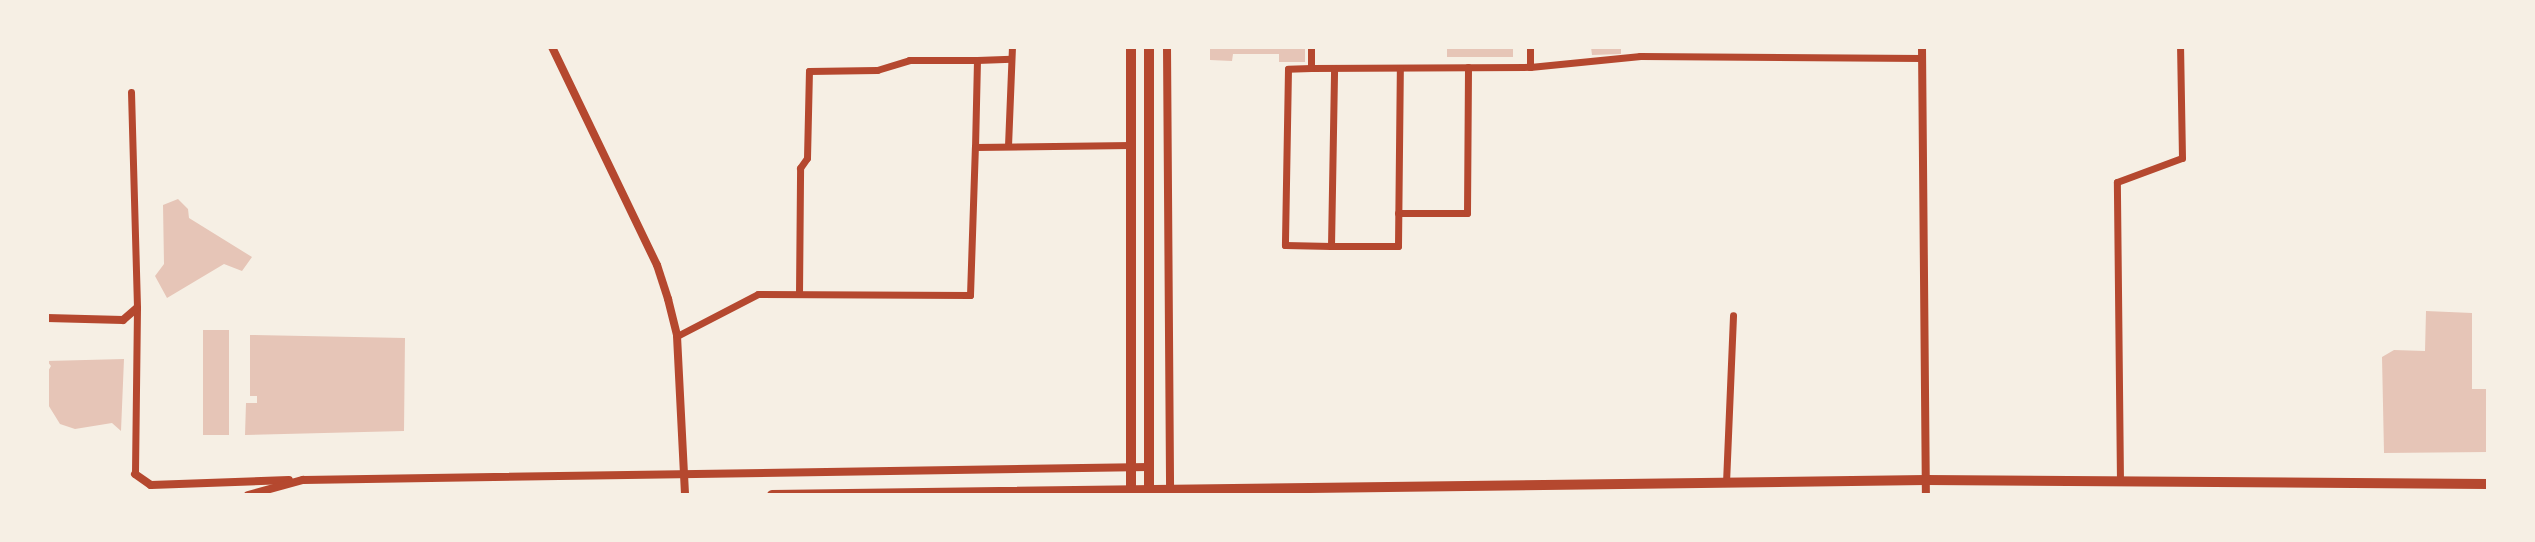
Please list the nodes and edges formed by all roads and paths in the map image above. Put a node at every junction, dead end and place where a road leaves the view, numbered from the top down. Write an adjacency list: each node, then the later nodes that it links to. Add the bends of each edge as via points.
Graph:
1 (552, 47): 28 (street, via 657,265)
2 (1012, 47): 12 (street)
3 (1131, 47): 19 (main road)
4 (1149, 47): 30 (main road)
5 (1167, 47): 40 (street)
6 (1311, 47): 15 (street)
7 (1530, 47): 14 (street)
8 (1922, 47): 10 (street)
9 (2180, 47): 35 (street, via 2182,159 2116,182)
10 (1922, 58): 14 (street, via 1640,56); 34 (street)
11 (977, 60): 12 (street); 21 (street); 24 (street, via 909,60 877,70 809,71 807,158 800,168)
12 (1011, 60): 20 (street)
13 (1468, 67): 14 (street); 17 (street); 22 (street, via 1467,213)
14 (1530, 67)
15 (1311, 68): 16 (street); 23 (street, via 1288,69 1285,245)
16 (1334, 68): 17 (street); 23 (street)
17 (1400, 68): 22 (street)
18 (131, 92): 25 (street)
19 (1131, 145): 20 (street); 29 (main road)
20 (1008, 146): 21 (street)
21 (975, 147): 24 (street, via 970,295)
22 (1398, 213): 23 (street, via 1398,246)
23 (1331, 246)
24 (799, 294): 28 (street, via 758,294)
25 (137, 308): 27 (street, via 123,320); 31 (street)
26 (1733, 315): 36 (street)
27 (47, 318)
28 (677, 336): 32 (street)
29 (1131, 467): 30 (street); 32 (street); 38 (main road)
30 (1149, 467): 39 (main road)
31 (135, 474): 33 (street, via 151,485)
32 (685, 476): 33 (street); 42 (street)
33 (303, 480): 41 (street)
34 (1926, 480): 35 (main road); 36 (main road); 44 (street)
35 (2120, 482): 37 (main road)
36 (1726, 483): 40 (main road)
37 (2488, 484)
38 (1131, 493): 39 (main road); 43 (main road)
39 (1149, 493): 40 (main road)
40 (1170, 493)
41 (248, 495)
42 (685, 495)
43 (772, 495)
44 (1926, 495)

